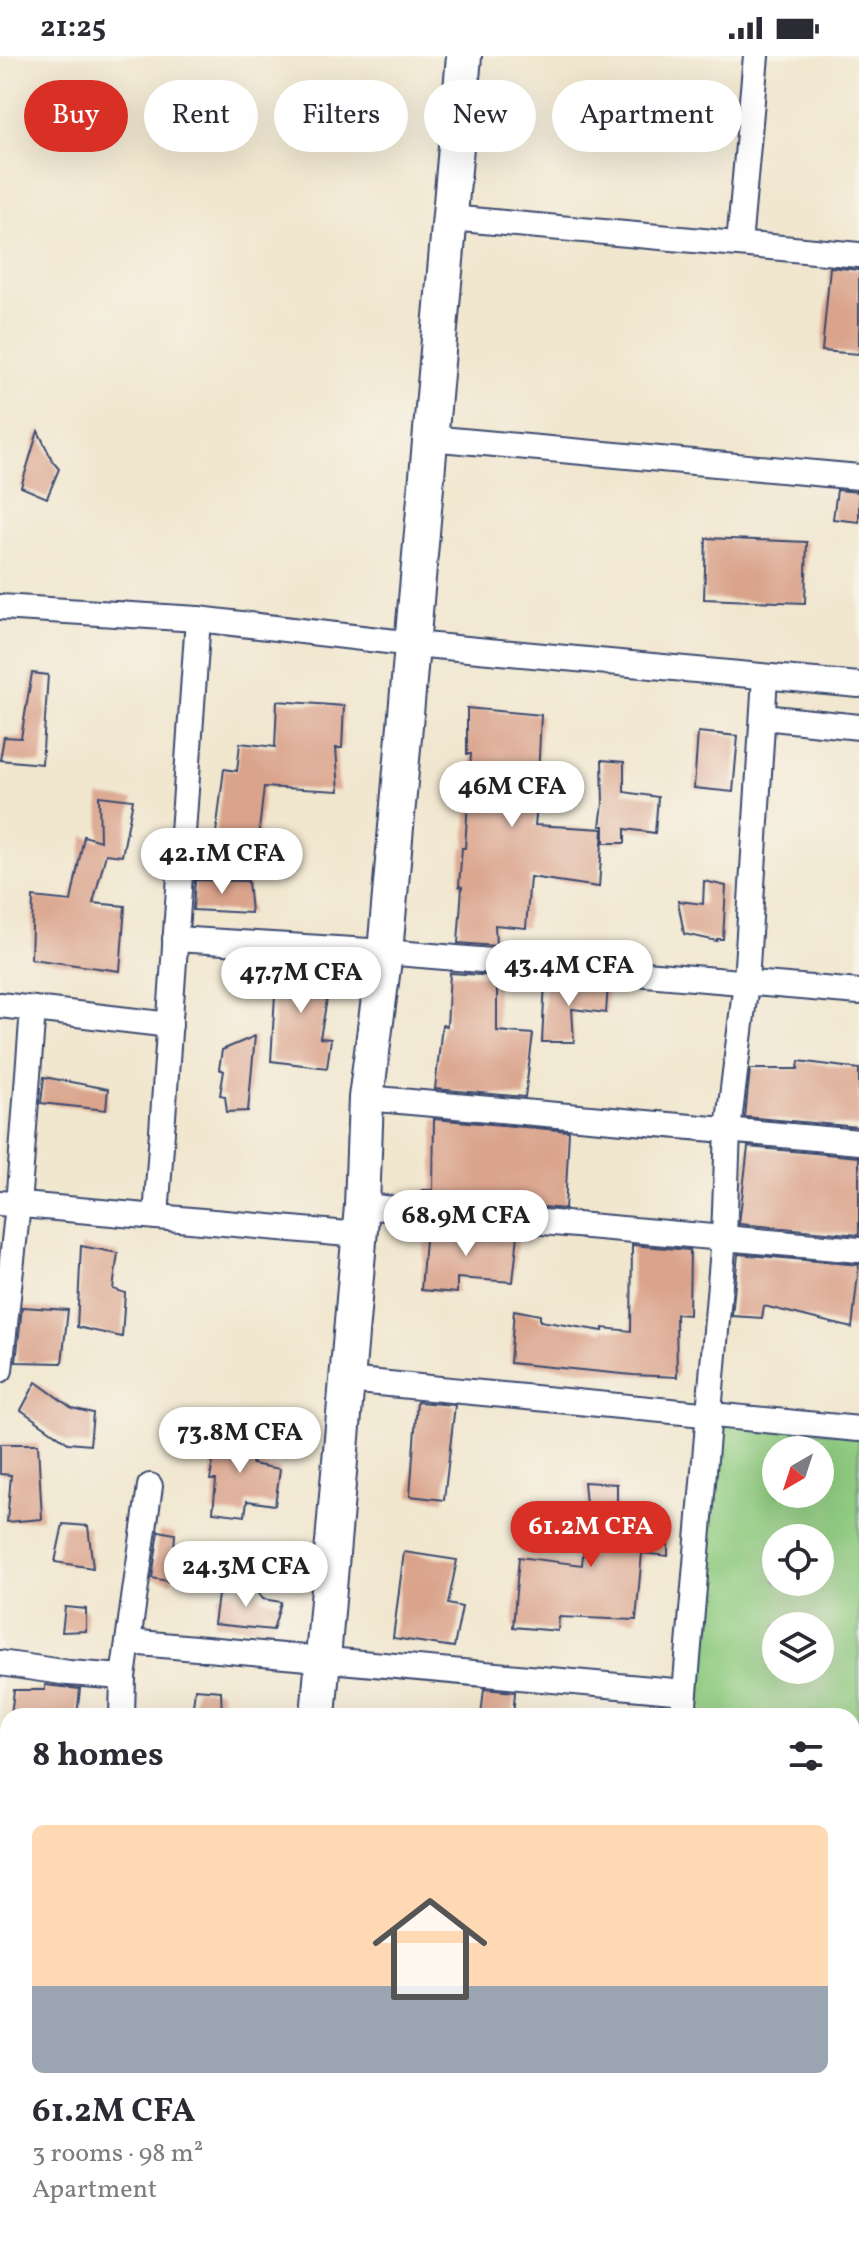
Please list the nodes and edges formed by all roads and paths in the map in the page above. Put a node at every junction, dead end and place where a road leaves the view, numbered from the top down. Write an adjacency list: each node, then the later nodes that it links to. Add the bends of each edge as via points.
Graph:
1 (464, 56): 3 (main road)
2 (756, 56): 4 (street)
3 (450, 218): 4 (street); 6 (main road)
4 (739, 244): 5 (street)
5 (859, 255)
6 (429, 438): 7 (street); 10 (main road)
7 (859, 477)
8 (0, 607): 9 (street)
9 (198, 619): 10 (street); 15 (street)
10 (413, 644): 11 (street); 16 (main road)
11 (765, 677): 12 (street); 13 (street)
12 (859, 685)
13 (763, 717): 14 (street); 17 (street)
14 (859, 727)
15 (175, 939): 16 (street); 21 (street)
16 (385, 952): 17 (street); 22 (main road)
17 (746, 982): 18 (street); 23 (street)
18 (859, 992)
19 (0, 1005): 20 (street)
20 (33, 1009): 21 (street); 25 (street)
21 (170, 1025): 26 (street)
22 (366, 1098): 23 (street); 27 (main road)
23 (728, 1130): 24 (street); 28 (street)
24 (859, 1142)
25 (9, 1204): 26 (street); 30 (street)
26 (156, 1217): 27 (street)
27 (360, 1220): 28 (street); 31 (main road)
28 (724, 1237): 29 (street); 32 (street)
29 (859, 1250)
30 (0, 1370)
31 (347, 1380): 32 (street); 36 (main road)
32 (708, 1414): 33 (street); 39 (street)
33 (859, 1429)
34 (150, 1486): 35 (street)
35 (129, 1642): 36 (street); 38 (street)
36 (323, 1660): 39 (street); 41 (main road)
37 (0, 1663): 38 (street)
38 (123, 1677): 40 (street)
39 (684, 1704)
40 (122, 1708)
41 (319, 1708)

